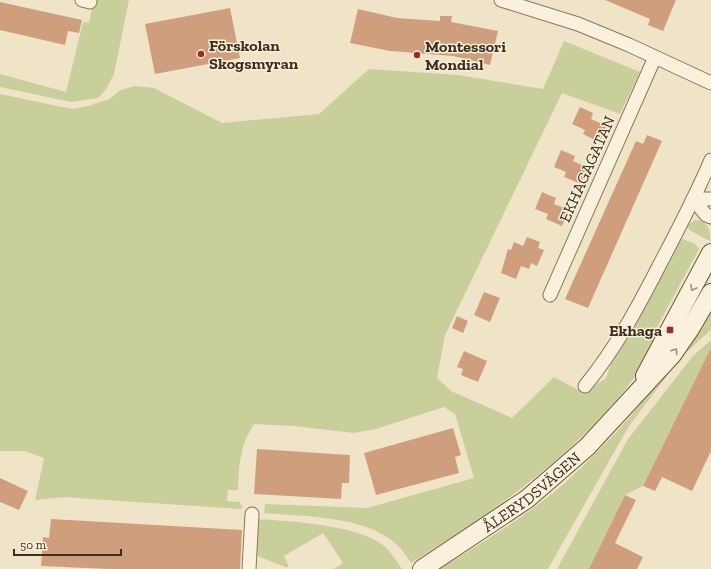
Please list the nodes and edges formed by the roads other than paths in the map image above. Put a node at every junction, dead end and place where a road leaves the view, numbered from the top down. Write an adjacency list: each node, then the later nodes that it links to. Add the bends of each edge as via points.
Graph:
1 (502, 0): 2 (street, via 578,24)
2 (655, 57): 3 (street); 10 (street, EKHAGAGATAN)
3 (711, 83)
4 (711, 160): 5 (street)
5 (693, 199): 6 (street); 7 (street, via 706,215); 11 (street, via 620,339)
6 (711, 199)
7 (711, 217)
8 (711, 253): 12 (main road, ÅLERYDSVÄGEN, one-way to 12)
9 (711, 293): 12 (main road, ÅLERYDSVÄGEN, one-way to 9, via 672,356)
10 (550, 295)
11 (585, 386)
12 (630, 400): 15 (main road, ÅLERYDSVÄGEN, via 588,447 527,499)
13 (252, 514): 14 (street)
14 (250, 569)
15 (422, 569)

